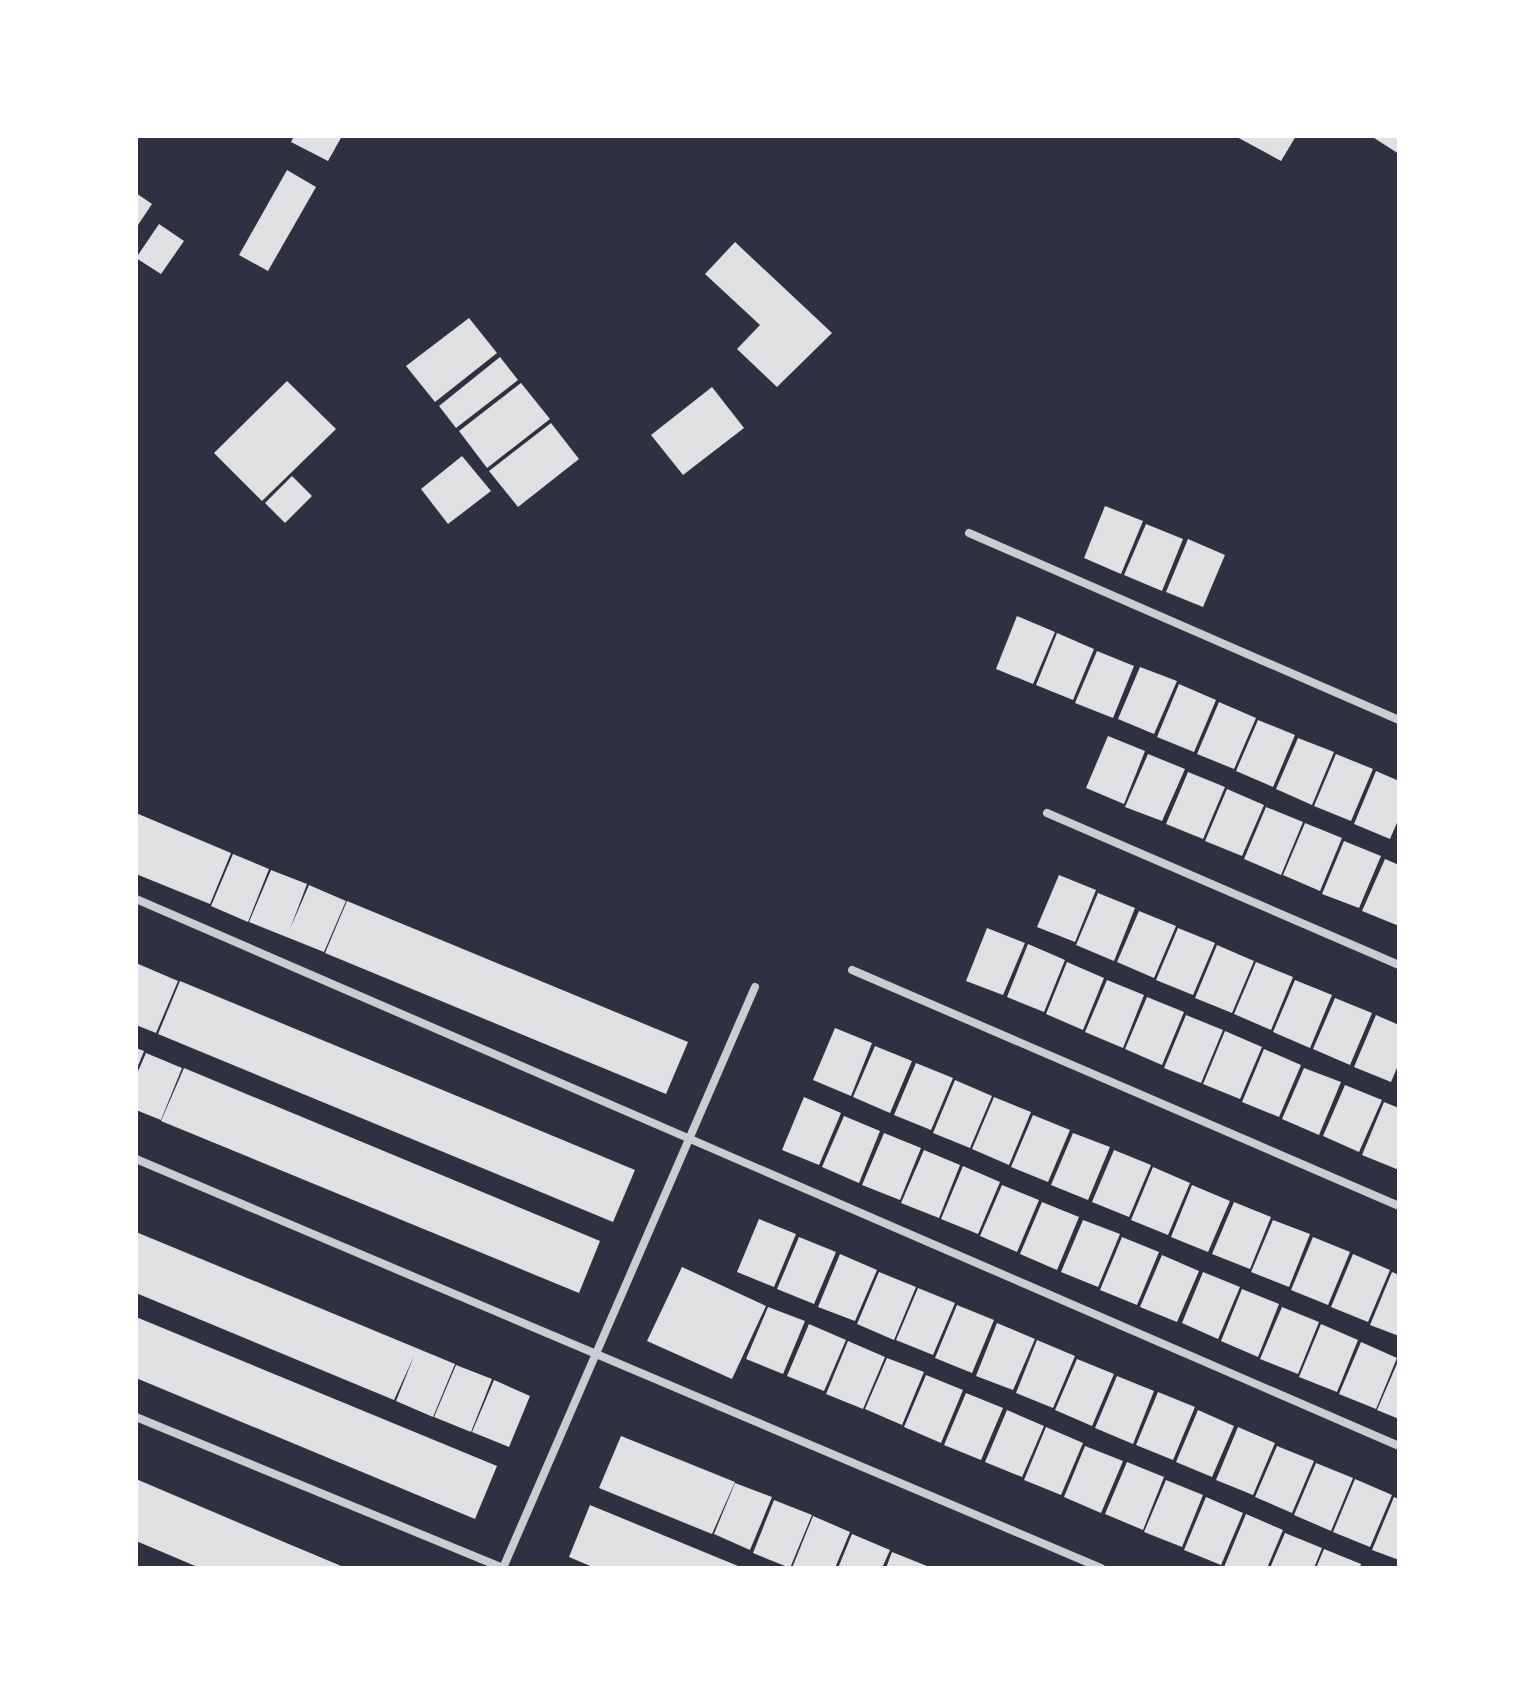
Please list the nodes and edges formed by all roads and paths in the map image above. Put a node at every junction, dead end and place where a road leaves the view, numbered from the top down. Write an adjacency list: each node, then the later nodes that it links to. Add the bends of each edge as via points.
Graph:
1 (969, 533): 2 (street)
2 (1399, 720)
3 (1047, 813): 5 (street)
4 (136, 899): 8 (street)
5 (1399, 965)
6 (852, 970): 10 (street)
7 (755, 987): 8 (street)
8 (689, 1139): 11 (street); 13 (street)
9 (136, 1159): 11 (street)
10 (1399, 1206)
11 (596, 1354): 14 (street); 15 (street)
12 (136, 1417): 14 (street)
13 (1399, 1446)
14 (503, 1568)
15 (1101, 1568)

